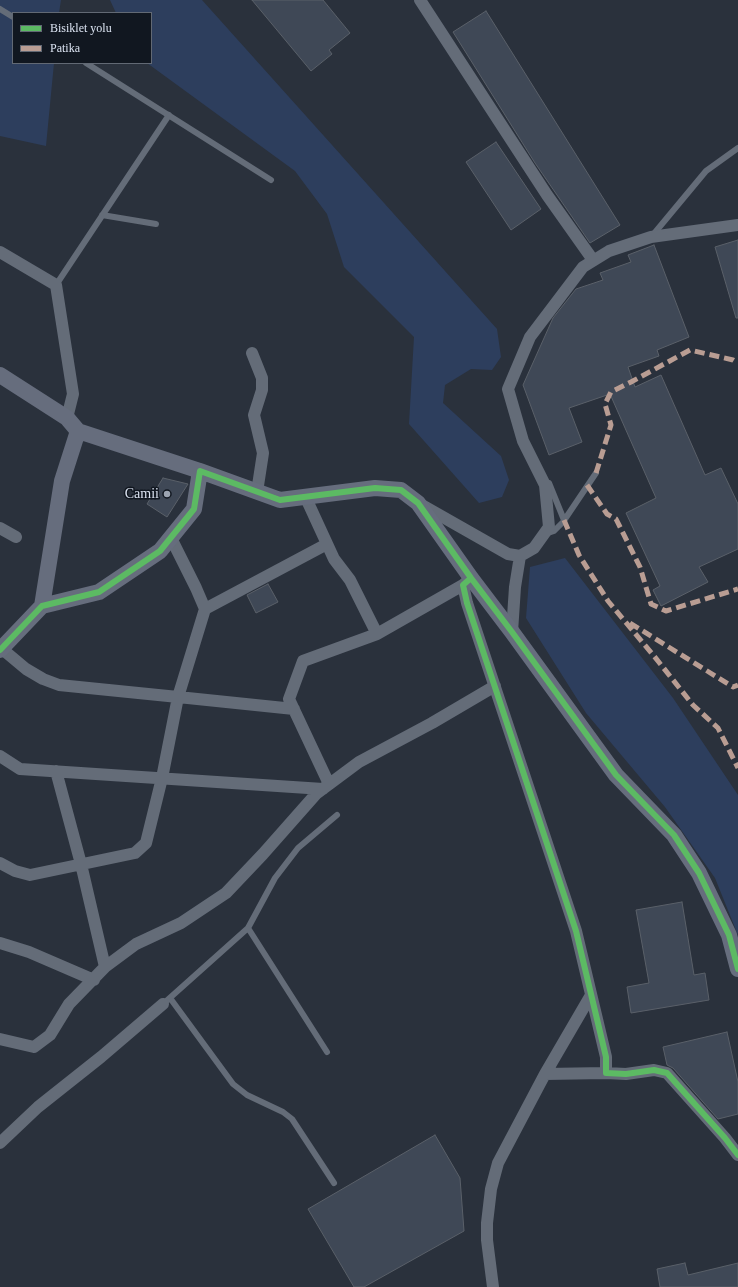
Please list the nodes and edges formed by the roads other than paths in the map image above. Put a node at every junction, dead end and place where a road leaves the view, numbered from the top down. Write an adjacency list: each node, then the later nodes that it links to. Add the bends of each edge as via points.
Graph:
1 (420, 0): 13 (street, via 547,195)
2 (0, 9): 3 (lane)
3 (12, 16)
4 (88, 64): 5 (lane)
5 (169, 115): 7 (lane); 8 (lane)
6 (738, 148): 11 (lane, via 706,171)
7 (271, 180)
8 (102, 215): 9 (lane); 14 (lane)
9 (156, 224)
10 (738, 225): 11 (street)
11 (651, 237): 13 (street, via 609,251)
12 (0, 252): 14 (street)
13 (593, 260): 19 (street, via 583,267 530,337 508,389)
14 (56, 285): 17 (street, via 73,394)
15 (252, 353): 22 (street, via 262,378 262,390 254,414 263,453)
16 (0, 375): 17 (street)
17 (67, 418): 18 (street)
18 (78, 431): 20 (street); 33 (street, via 62,482)
19 (524, 441): 25 (lane, via 541,464); 27 (street, via 545,485 549,527)
20 (200, 471): 22 (street); 29 (street, via 194,510)
21 (596, 473): 25 (lane)
22 (257, 492): 23 (street, via 280,500)
23 (305, 496): 24 (street, via 375,488 401,490); 30 (street)
24 (418, 503): 31 (street, via 508,554); 32 (street)
25 (564, 520): 27 (lane, via 554,531)
26 (0, 528): 28 (street)
27 (544, 534): 31 (street, via 534,548)
28 (16, 537)
29 (172, 538): 33 (street, via 160,551 99,592); 34 (street)
30 (327, 544): 34 (street); 36 (street, via 334,559 350,580)
31 (520, 556): 35 (street)
32 (467, 582): 35 (street); 36 (street); 38 (street, via 467,603)
33 (42, 606): 37 (street)
34 (205, 609): 39 (street)
35 (512, 632): 51 (street, via 616,775 674,835 699,873 726,928)
36 (377, 634): 40 (street, via 302,661 289,699)
37 (1, 649): 39 (street, via 26,669 59,685)
38 (495, 686): 44 (street, via 359,762); 53 (street, via 576,931)
39 (178, 697): 40 (street); 43 (street)
40 (294, 709): 44 (street)
41 (0, 756): 42 (street, via 20,768)
42 (56, 771): 43 (street); 47 (street)
43 (162, 778): 44 (street); 47 (street, via 146,843 135,853)
44 (326, 787): 50 (street, via 316,794 226,893 181,922 136,944)
45 (337, 815): 48 (lane, via 298,848 275,878)
46 (0, 863): 47 (street, via 30,875)
47 (81, 864): 50 (street)
48 (248, 928): 54 (lane); 56 (lane)
49 (0, 943): 52 (street, via 29,952)
50 (105, 967): 52 (street)
51 (738, 969)
52 (94, 980): 55 (street, via 70,1004 50,1035 34,1047)
53 (591, 995): 57 (street, via 606,1057); 58 (street)
54 (166, 1001): 59 (street, via 38,1107); 61 (lane, via 233,1084 247,1095 292,1119)
55 (0, 1040)
56 (327, 1052)
57 (606, 1073): 58 (street); 60 (street, via 626,1074 654,1070 667,1072)
58 (546, 1074): 62 (street, via 498,1163 494,1176 487,1223)
59 (0, 1143)
60 (738, 1155)
61 (334, 1182)
62 (493, 1287)

